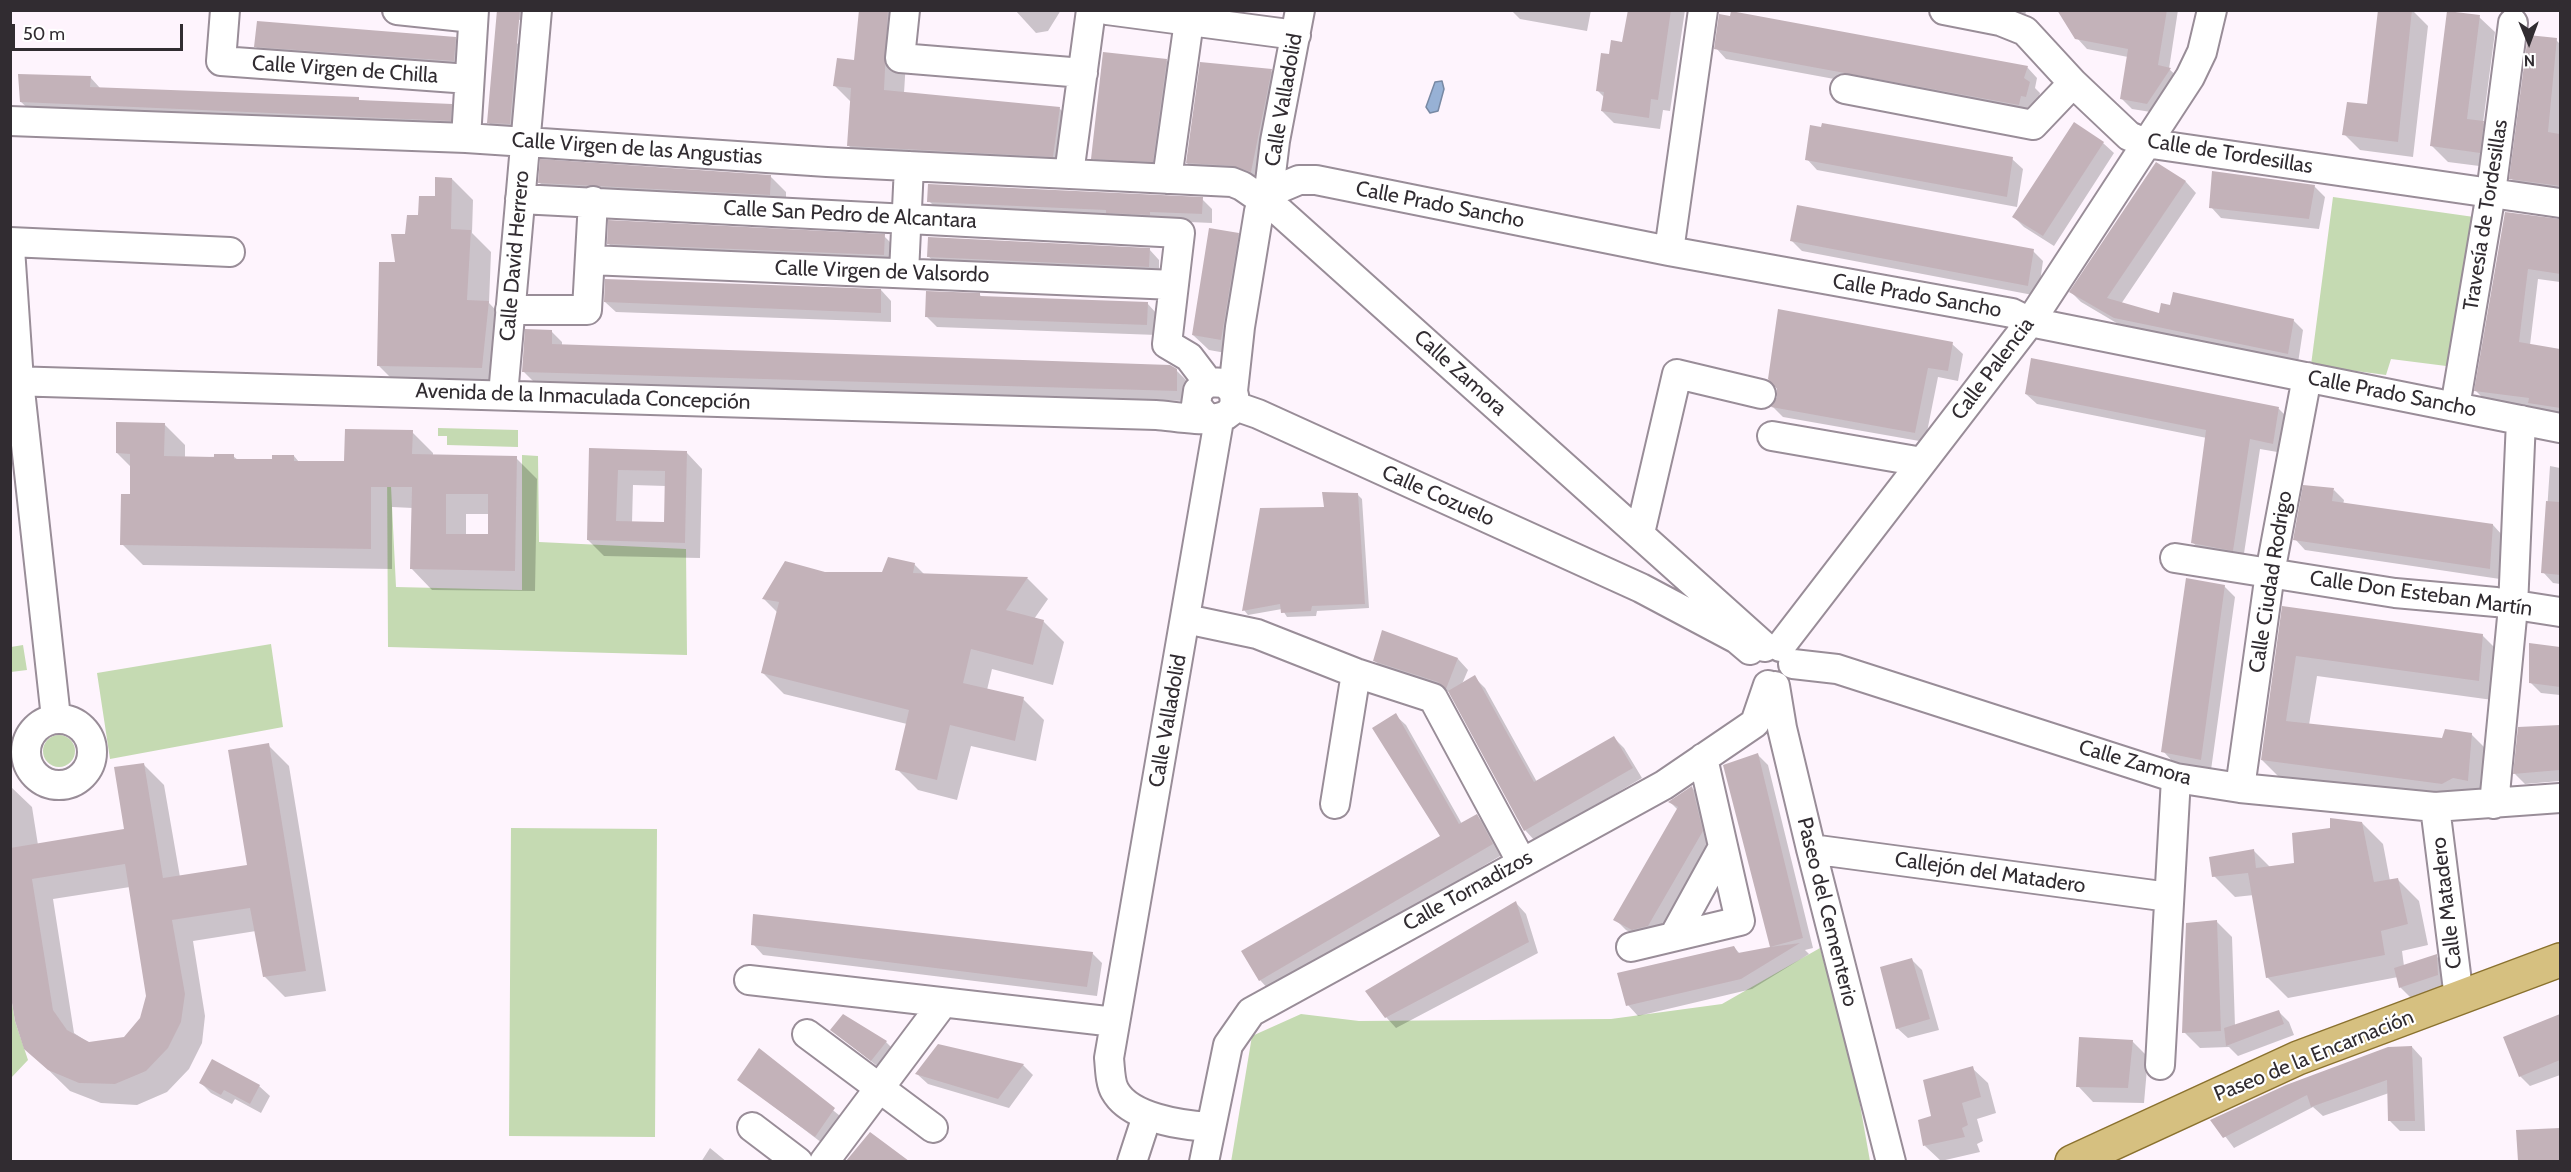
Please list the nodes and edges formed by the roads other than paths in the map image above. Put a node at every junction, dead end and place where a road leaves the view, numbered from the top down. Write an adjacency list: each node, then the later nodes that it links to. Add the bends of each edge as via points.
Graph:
1 (225, 10): 16 (street, Calle Virgen de Chilla, via 221,61)
2 (397, 10): 10 (street)
3 (537, 10): 21 (street, Calle David Herrero)
4 (905, 10): 15 (street, via 900,58)
5 (1091, 10): 15 (street)
6 (1107, 10): 11 (street)
7 (1703, 10): 34 (street)
8 (1944, 10): 12 (street, Calle de Tordesillas, via 2000,21)
9 (2212, 10): 22 (street, Calle Palencia, via 2202,52 2190,77)
10 (474, 14): 16 (street)
11 (1189, 21): 13 (street); 25 (street)
12 (2026, 21): 17 (street, Calle de Tordesillas)
13 (1298, 23): 29 (street, Calle Valladolid)
14 (2513, 23): 26 (street, Travesía de Tordesillas)
15 (1083, 73): 24 (street)
16 (469, 80): 20 (street)
17 (2073, 83): 18 (street, via 2033,125); 22 (street, Calle de Tordesillas, via 2129,136)
18 (1845, 89)
19 (10, 121): 20 (street, Calle Virgen de las Angustias)
20 (466, 138): 21 (street, Calle Virgen de las Angustias)
21 (525, 142): 23 (street, Calle Virgen de las Angustias); 27 (street, Calle David Herrero)
22 (2145, 143): 26 (street, Calle de Tordesillas); 40 (street, Calle Palencia)
23 (909, 166): 24 (street, Calle Virgen de las Angustias); 31 (street)
24 (1069, 174): 25 (street, Calle Virgen de las Angustias)
25 (1167, 179): 29 (street, Calle Virgen de las Angustias, via 1232,182)
26 (2491, 193): 30 (street, Calle de Tordesillas); 46 (street, Travesía de Tordesillas)
27 (520, 199): 28 (street, Calle San Pedro de Alcantara); 39 (street, Calle David Herrero)
28 (593, 201): 31 (street, Calle San Pedro de Alcantara); 36 (street)
29 (1267, 203): 34 (street, Calle Prado Sancho, via 1299,180 1316,180); 45 (street, Calle Valladolid, via 1255,244 1240,327); 51 (street, Calle Zamora)
30 (2560, 203)
31 (907, 218): 37 (street); 38 (street, Calle San Pedro de Alcantara, via 1180,233)
32 (10, 242): 35 (street)
33 (10, 248): 42 (street)
34 (1669, 251): 40 (street, Calle Prado Sancho, via 2012,313)
35 (230, 252)
36 (590, 260): 37 (street, Calle Virgen de Valsordo); 39 (street, via 587,310)
37 (904, 273): 38 (street, Calle Virgen de Valsordo)
38 (1174, 285): 45 (street, via 1167,344 1190,357)
39 (510, 310): 44 (street, Calle David Herrero)
40 (2030, 322): 41 (street, Calle Prado Sancho); 50 (street, Calle Palencia)
41 (2307, 377): 46 (street, Calle Prado Sancho); 54 (street, Calle Ciudad Rodrigo)
42 (15, 381): 44 (street, Avenida de la Inmaculada Concepción); 61 (street)
43 (1761, 394): 51 (street, via 1677,374)
44 (503, 395): 45 (street, Avenida de la Inmaculada Concepción, via 1156,414)
45 (1216, 400): 55 (street, Calle Cozuelo); 58 (street, Calle Valladolid)
46 (2455, 407): 47 (street, Calle Prado Sancho)
47 (2521, 420): 48 (street, Calle Prado Sancho); 56 (street)
48 (2560, 428)
49 (1772, 436): 50 (street)
50 (1922, 462): 59 (street, Calle Palencia)
51 (1640, 533): 52 (street, Calle Zamora)
52 (1667, 557): 55 (street); 59 (street, Calle Zamora)
53 (2175, 558): 54 (street, Calle Don Esteban Martín)
54 (2270, 573): 56 (street, Calle Don Esteban Martín, via 2395,594 2496,602); 65 (street, Calle Ciudad Rodrigo)
55 (1641, 588): 59 (street, Calle Cozuelo, via 1737,639)
56 (2513, 607): 57 (street, Calle Don Esteban Martín); 68 (street)
57 (2560, 612)
58 (1186, 619): 60 (street, via 1257,634); 80 (street, Calle Valladolid)
59 (1773, 664): 62 (street, Calle Tornadizos, via 1755,723); 64 (street, Calle Zamora, via 1837,669); 71 (street, Paseo del Cementerio, via 1782,728)
60 (1356, 673): 67 (street); 72 (street, via 1433,698)
61 (56, 718): 63 (street, via 36,727 29,735); 63 (street, via 78,724 91,741 93,752 85,773 67,784 55,785)
62 (1702, 758): 70 (street); 72 (street, Calle Tornadizos, via 1664,784)
63 (20, 768)
64 (2176, 778): 65 (street, Calle Zamora); 73 (street)
65 (2240, 788): 69 (street, Calle Zamora)
66 (2560, 798): 68 (street, Calle Zamora)
67 (1335, 804)
68 (2494, 804): 69 (street, Calle Zamora)
69 (2435, 807): 78 (street, Calle Matadero)
70 (1723, 847): 74 (street); 74 (street, via 1740,921)
71 (1811, 849): 73 (street, Callejón del Matadero); 88 (street, Paseo del Cementerio)
72 (1521, 861): 86 (street, Calle Tornadizos, via 1251,1012 1228,1045)
73 (2169, 897): 82 (street)
74 (1674, 936): 75 (street)
75 (1631, 947)
76 (2560, 960): 78 (main road, Paseo de la Encarnación)
77 (749, 980): 79 (street)
78 (2459, 998): 94 (main road, Paseo de la Encarnación, via 2298,1058)
79 (943, 1003): 80 (street); 83 (street)
80 (1115, 1022): 84 (street, Calle Valladolid, via 1109,1058 1115,1091)
81 (807, 1034): 83 (street)
82 (2160, 1065)
83 (879, 1088): 87 (street); 90 (street)
84 (1147, 1116): 86 (street, Calle Valladolid); 91 (street)
85 (752, 1127): 89 (street)
86 (1209, 1127): 92 (street, Calle Tornadizos)
87 (933, 1128)
88 (1888, 1149): 93 (street, Paseo del Cementerio)
89 (798, 1161)
90 (824, 1161)
91 (1132, 1161)
92 (1204, 1161)
93 (1907, 1161)
94 (2072, 1161)

